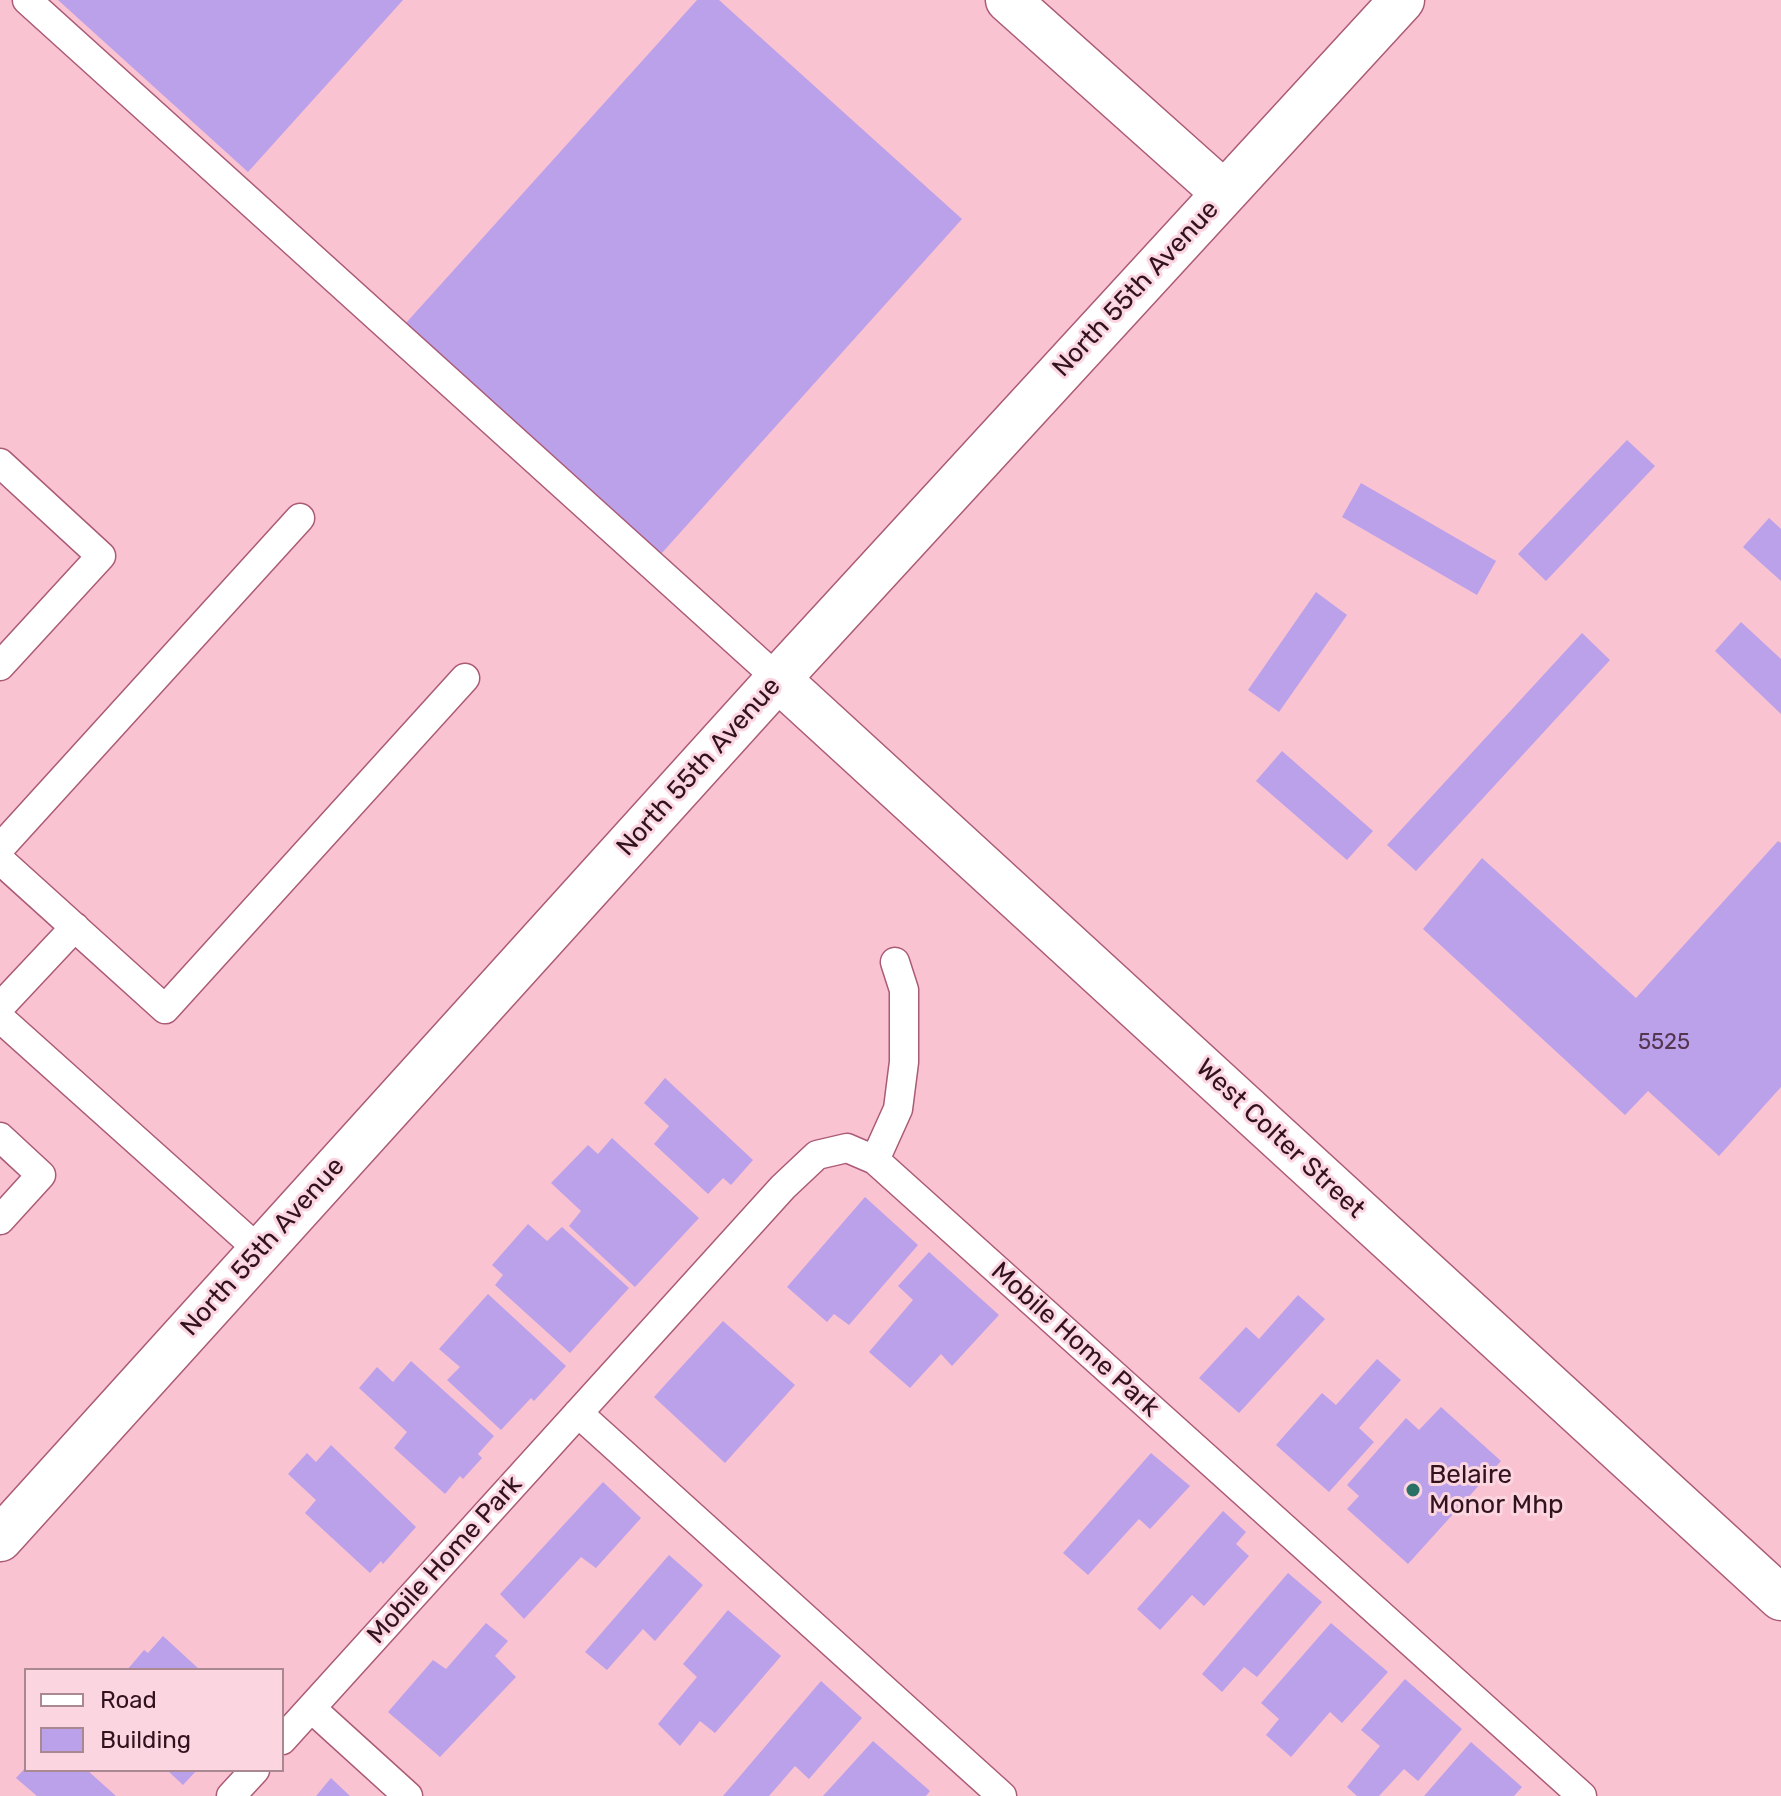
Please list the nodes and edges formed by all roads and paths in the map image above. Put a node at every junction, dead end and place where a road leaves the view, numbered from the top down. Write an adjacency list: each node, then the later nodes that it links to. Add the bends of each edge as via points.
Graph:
1 (27, 0): 9 (lane)
2 (1008, 0): 4 (street)
3 (1402, 0): 4 (street, North 55th Avenue)
4 (1224, 193): 9 (street, North 55th Avenue)
5 (0, 463): 7 (lane, via 101,556)
6 (300, 518): 10 (lane)
7 (0, 666)
8 (465, 678): 12 (lane, via 165,1009)
9 (778, 679): 19 (street, North 55th Avenue); 22 (street, West Colter Street)
10 (0, 848)
11 (0, 860): 12 (lane)
12 (75, 927): 14 (lane)
13 (895, 962): 17 (lane, via 904,990 904,1062 898,1109)
14 (0, 1007)
15 (0, 1018): 19 (lane)
16 (0, 1137): 18 (lane, via 41,1175)
17 (875, 1160): 20 (lane, Mobile Home Park, via 847,1148 817,1155); 29 (lane, Mobile Home Park)
18 (0, 1220)
19 (260, 1251): 21 (street, North 55th Avenue)
20 (578, 1413): 23 (lane, Mobile Home Park); 28 (lane)
21 (0, 1539)
22 (1781, 1598)
23 (311, 1708): 24 (lane, Mobile Home Park); 27 (lane)
24 (284, 1738)
25 (253, 1772): 26 (lane)
26 (231, 1796)
27 (408, 1796)
28 (1002, 1796)
29 (1582, 1796)

